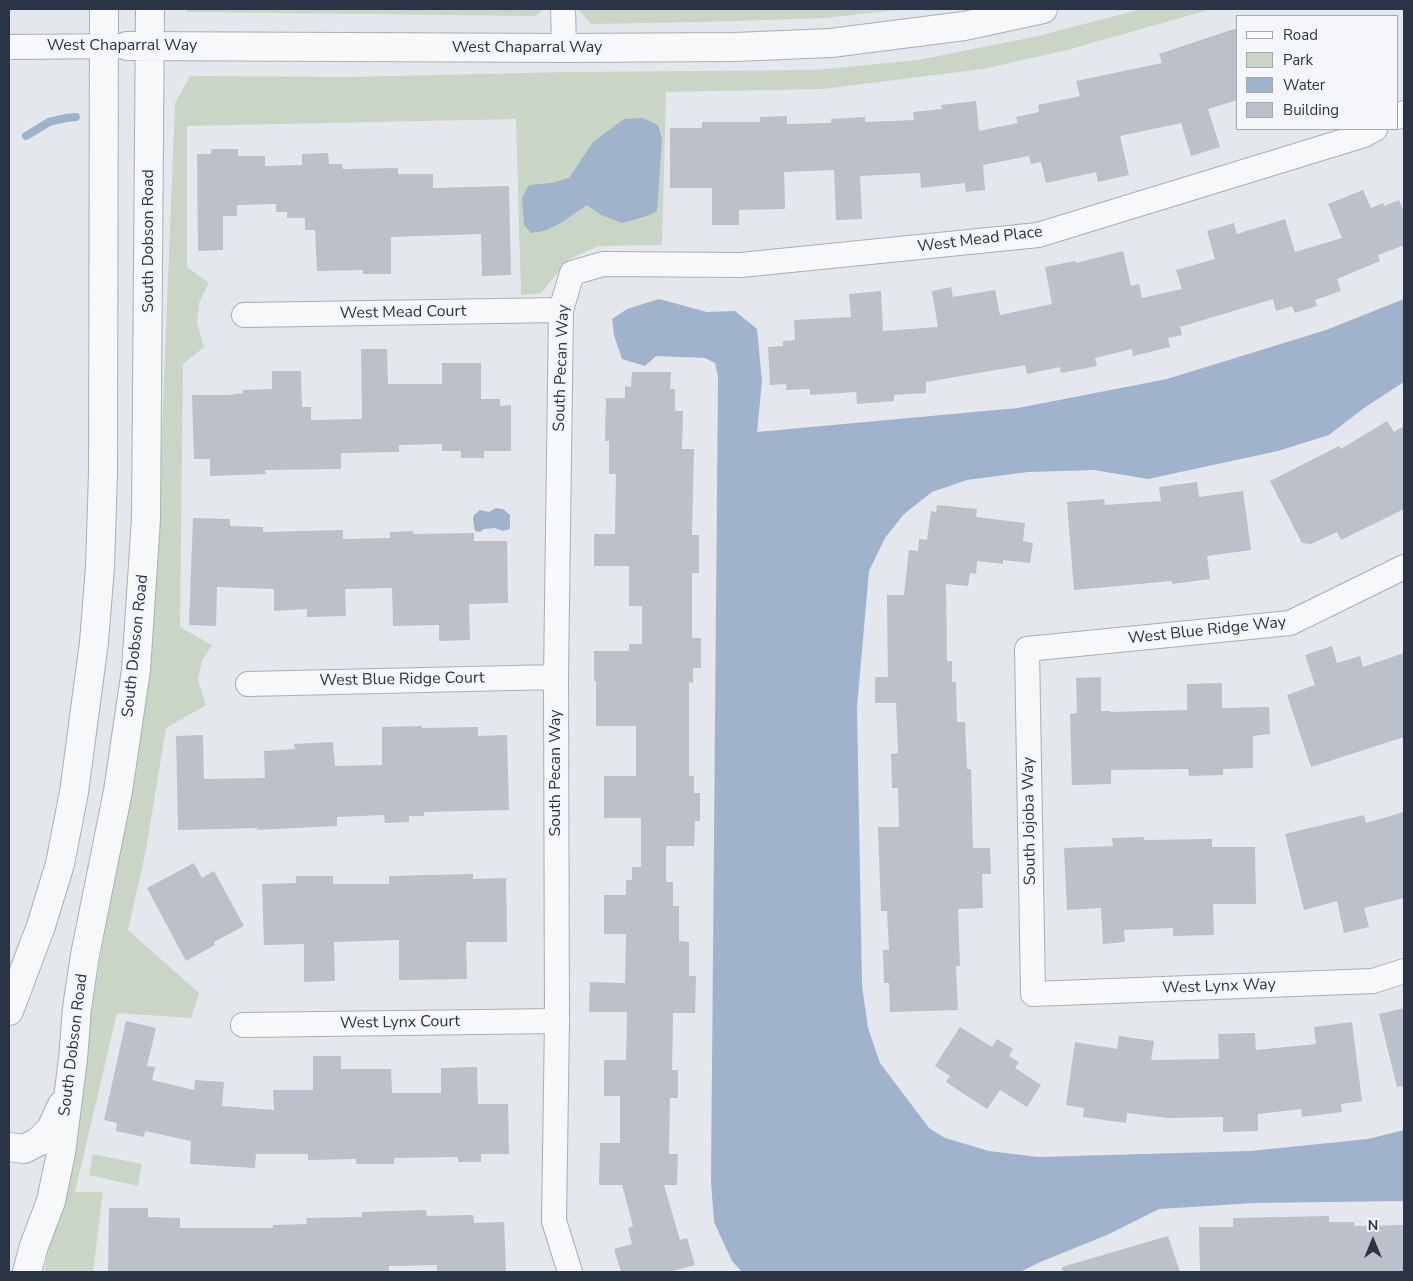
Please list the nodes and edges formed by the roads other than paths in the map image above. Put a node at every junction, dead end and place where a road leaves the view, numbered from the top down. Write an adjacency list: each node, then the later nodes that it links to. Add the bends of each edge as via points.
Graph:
1 (104, 9): 5 (street, South Dobson Road)
2 (150, 9): 5 (street, South Dobson Road)
3 (564, 9): 7 (street)
4 (1043, 9): 7 (street, West Chaparral Way, via 964,26 831,43)
5 (127, 46): 6 (street, West Chaparral Way); 7 (street, West Chaparral Way); 18 (street, South Dobson Road, via 94,642 74,792 60,864); 21 (street, South Dobson Road, via 146,519 136,670 118,791 85,955)
6 (9, 47)
7 (564, 48)
8 (1374, 130): 9 (street, West Mead Place, via 1038,235 741,265 603,264)
9 (572, 273): 10 (street, South Pecan Way)
10 (561, 310): 11 (street, West Mead Court); 14 (street, South Pecan Way)
11 (244, 316)
12 (1404, 567): 13 (street, West Blue Ridge Way, via 1290,623)
13 (1027, 649): 17 (street, South Jojoba Way)
14 (556, 676): 15 (street, West Blue Ridge Court); 19 (street, South Pecan Way)
15 (248, 684)
16 (1404, 971): 17 (street, West Lynx Way, via 1373,981)
17 (1033, 994)
18 (9, 1011)
19 (557, 1021): 20 (street, West Lynx Court); 24 (street, South Pecan Way, via 554,1221)
20 (243, 1025)
21 (67, 1094): 22 (street, via 51,1129 38,1142 24,1149); 23 (street, South Dobson Road, via 51,1201)
22 (9, 1147)
23 (27, 1272)
24 (570, 1272)

